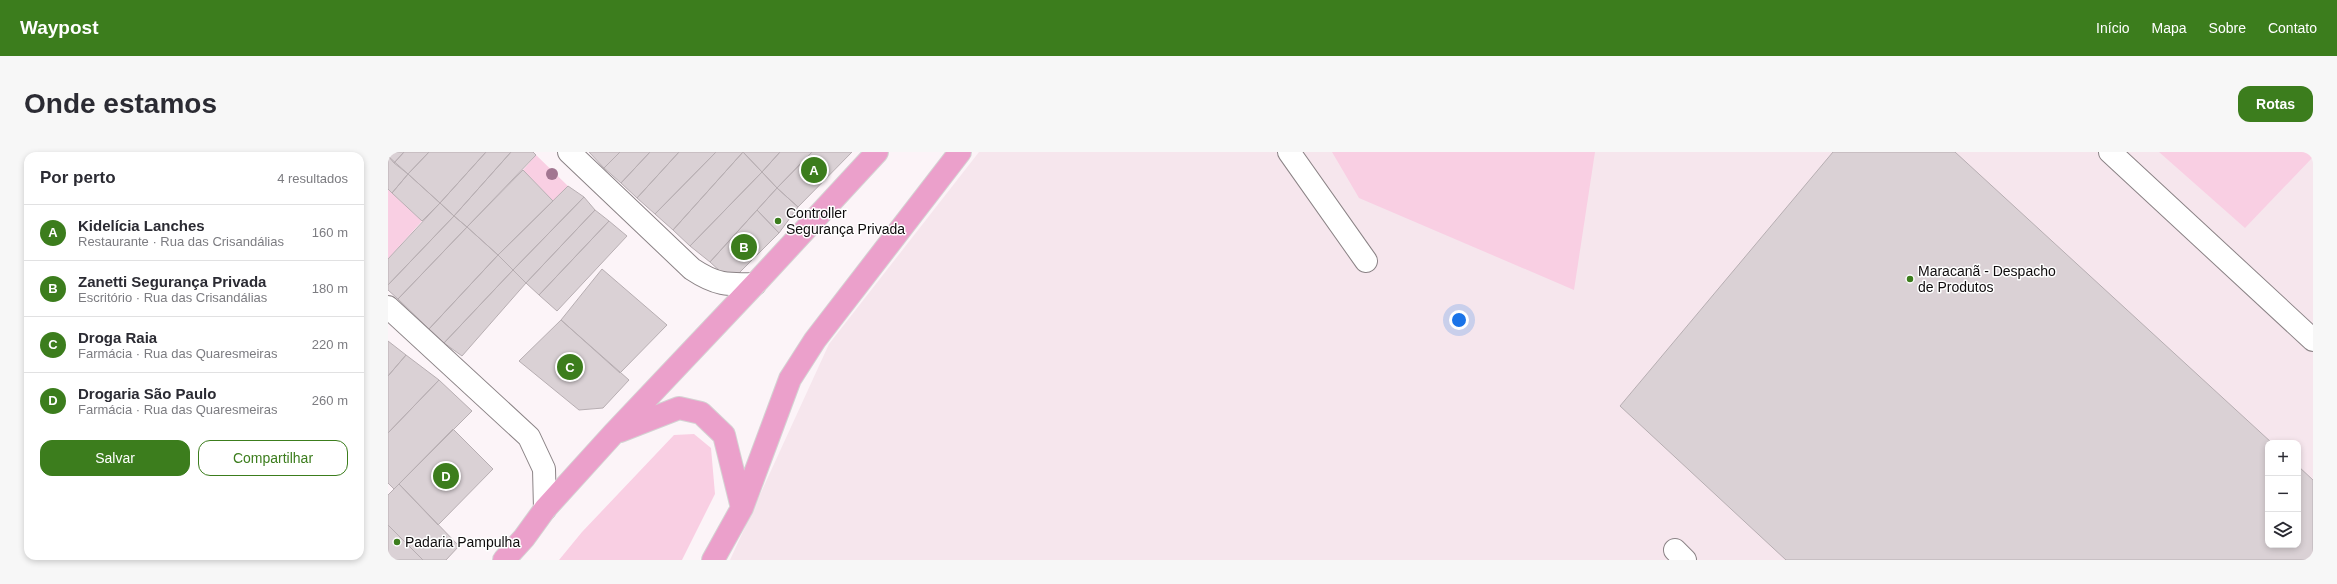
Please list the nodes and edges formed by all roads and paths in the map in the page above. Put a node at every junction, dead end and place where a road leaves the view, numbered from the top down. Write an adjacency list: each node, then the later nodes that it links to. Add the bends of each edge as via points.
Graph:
1 (569, 152): 7 (street, via 692,268 709,280 732,285)
2 (877, 152): 7 (main road)
3 (960, 152): 11 (main road, via 800,361 790,379)
4 (1289, 152): 6 (street)
5 (2110, 152): 9 (street)
6 (1366, 261)
7 (755, 284): 10 (main road)
8 (388, 307): 12 (street, via 529,438 544,469)
9 (2313, 340)
10 (614, 433): 11 (main road, via 679,408 701,413 724,435); 12 (main road)
11 (742, 508): 16 (main road)
12 (545, 509): 13 (main road)
13 (524, 538): 14 (main road); 15 (main road)
14 (504, 560)
15 (518, 560)
16 (713, 560)

